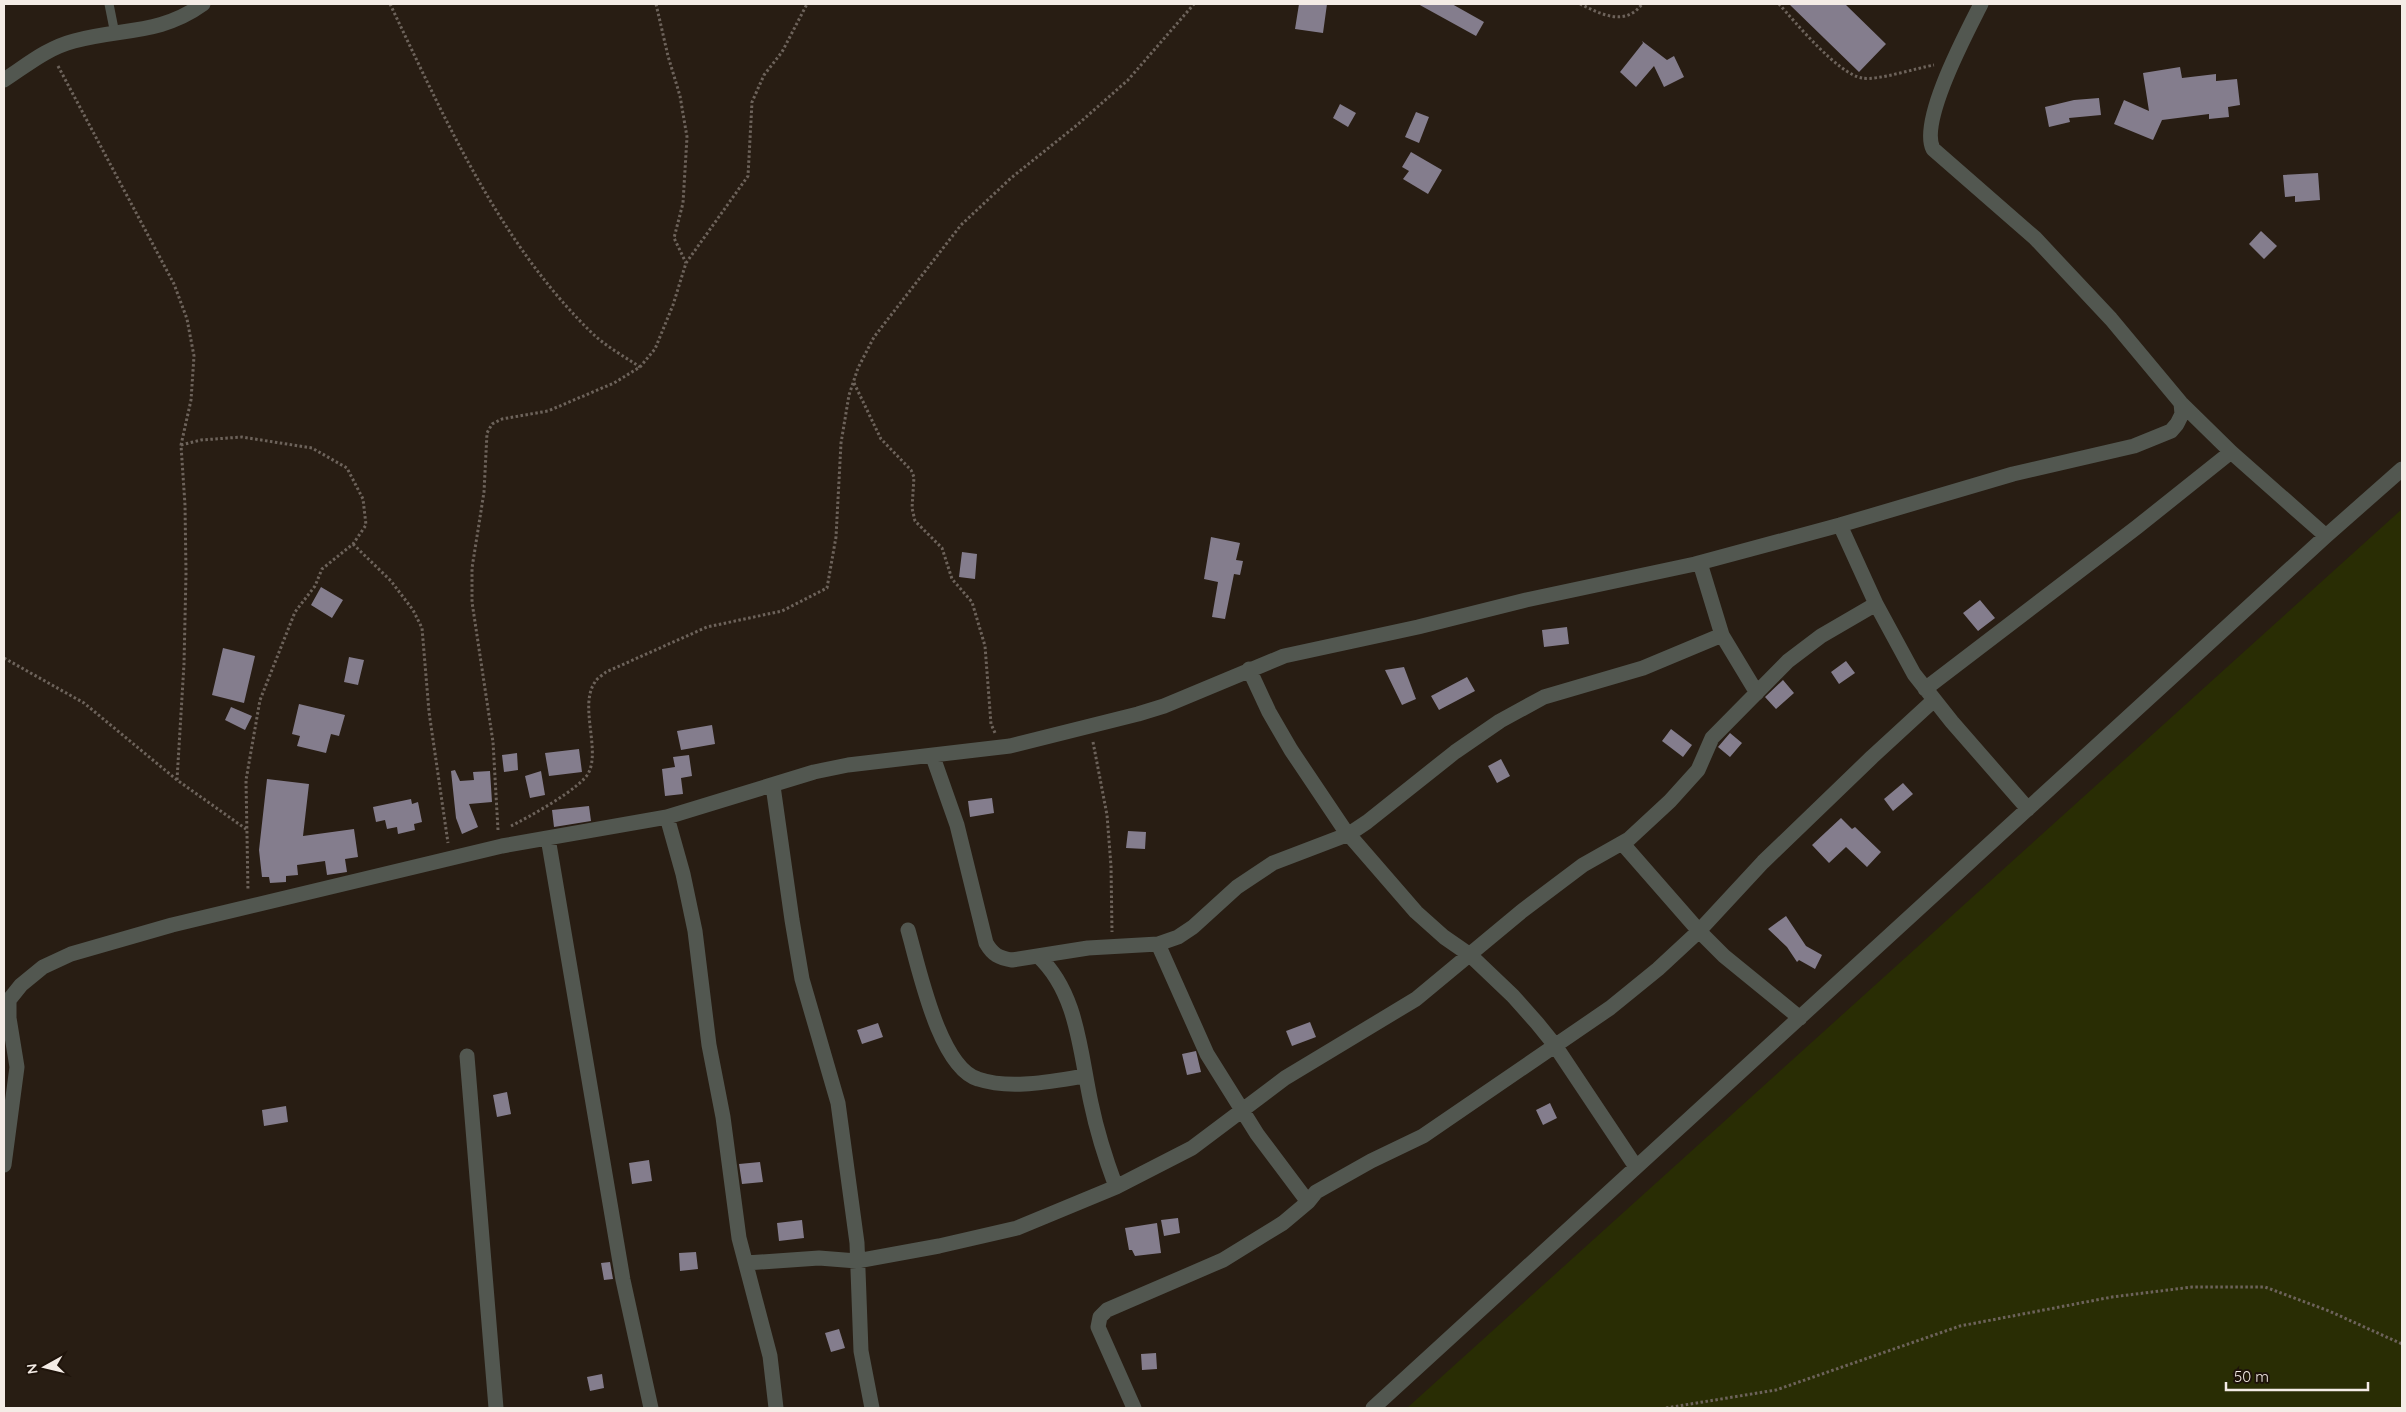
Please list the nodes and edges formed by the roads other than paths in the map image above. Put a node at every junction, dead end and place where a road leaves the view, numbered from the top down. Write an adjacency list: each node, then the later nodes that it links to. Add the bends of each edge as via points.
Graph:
1 (109, 4): 4 (lane)
2 (202, 4): 4 (street, via 190,13 152,28)
3 (1981, 4): 6 (street, via 1952,61 1931,122 1933,149 2035,238 2111,319)
4 (115, 34): 5 (street, via 75,41 49,50)
5 (4, 80)
6 (2181, 403): 7 (street); 9 (street, via 2182,414 2171,431 2134,446 2013,474)
7 (2231, 452): 10 (street); 16 (street)
8 (2402, 469): 10 (street)
9 (1840, 525): 11 (street); 12 (street)
10 (2326, 536): 19 (street)
11 (1700, 563): 13 (street); 14 (street, via 1319,647)
12 (1876, 604): 15 (street, via 1821,636 1788,661); 16 (street, via 1914,674)
13 (1722, 635): 15 (street); 21 (street, via 1643,668 1544,696 1455,752)
14 (1249, 669): 17 (street, via 1164,706 1000,748); 21 (street, via 1268,712 1291,750)
15 (1757, 693): 23 (street, via 1712,738 1698,770 1670,801)
16 (1930, 694): 19 (street); 25 (street)
17 (933, 757): 18 (street, via 848,765); 28 (street, via 957,825 986,943 1000,958 1012,960)
18 (773, 786): 20 (street); 38 (street, via 802,979 838,1103)
19 (2028, 809): 29 (street)
20 (667, 817): 22 (street); 39 (street, via 684,874 695,932 731,1192)
21 (1349, 834): 26 (street, via 1273,863 1237,887 1193,927); 27 (street, via 1416,912)
22 (548, 838): 34 (street, via 500,839 450,858 172,925 71,954 43,967 9,1000 17,1067); 41 (street, via 623,1280)
23 (1622, 843): 25 (street); 27 (street, via 1584,865 1522,910)
24 (908, 930): 32 (street, via 936,1024 948,1052 963,1072 1000,1083)
25 (1699, 931): 29 (street, via 1724,956); 30 (street, via 1610,1008)
26 (1158, 944): 28 (street); 33 (street, via 1207,1054)
27 (1470, 955): 30 (street, via 1513,996); 33 (street, via 1416,999 1285,1078)
28 (1038, 956): 32 (street, via 1057,976 1070,1003)
29 (1800, 1018): 35 (street)
30 (1554, 1044): 35 (street); 37 (street, via 1424,1136 1316,1192)
31 (467, 1056): 40 (street)
32 (1085, 1076): 36 (street, via 1100,1143)
33 (1243, 1112): 36 (street, via 1192,1148); 37 (street)
34 (4, 1165)
35 (1636, 1167): 45 (street)
36 (1116, 1187): 38 (street, via 1017,1228)
37 (1308, 1202): 44 (street, via 1283,1223 1223,1260 1107,1310 1100,1317 1101,1335)
38 (857, 1262): 39 (street, via 819,1258); 43 (street, via 861,1350)
39 (746, 1264): 42 (street, via 770,1356)
40 (496, 1408)
41 (651, 1408)
42 (776, 1408)
43 (872, 1408)
44 (1134, 1408)
45 (1373, 1408)

